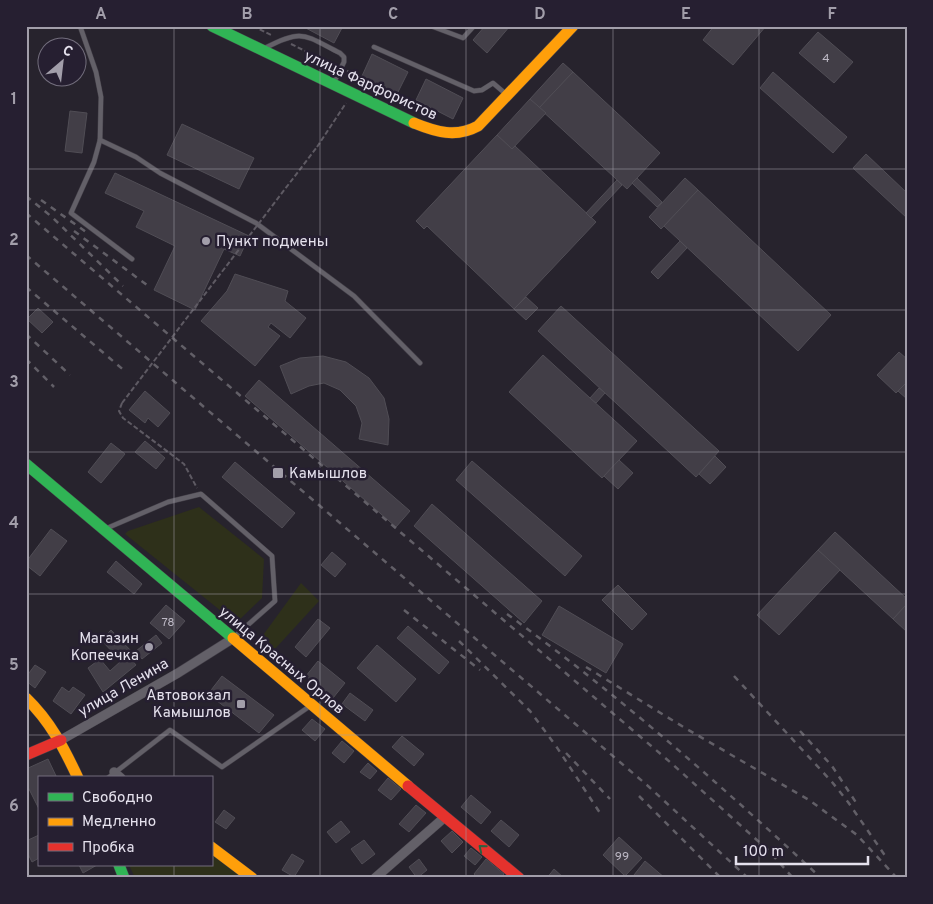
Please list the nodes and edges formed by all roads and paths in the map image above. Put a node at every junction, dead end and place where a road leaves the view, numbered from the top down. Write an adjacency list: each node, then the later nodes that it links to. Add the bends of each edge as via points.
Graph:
1 (80, 26): 14 (lane, via 101,97)
2 (212, 26): 9 (street, улица Фарфористов)
3 (253, 26): 7 (path)
4 (431, 26): 5 (lane, via 463,38)
5 (474, 26)
6 (572, 26): 13 (street, улица Фарфористов)
7 (281, 40): 9 (lane); 10 (path); 10 (lane, via 306,36 340,52 344,57)
8 (374, 47): 13 (lane, via 474,92 493,83)
9 (262, 50): 11 (street, улица Фарфористов)
10 (341, 68): 11 (lane); 12 (path, via 357,76)
11 (333, 84): 12 (street, улица Фарфористов)
12 (350, 93): 13 (street, улица Фарфористов, via 415,124 454,134 478,126); 18 (path, bridge, via 317,147 122,403 120,411 123,418 184,464)
13 (508, 96)
14 (100, 140): 15 (lane, via 94,162 71,213); 16 (lane, via 256,223 354,296)
15 (132, 259)
16 (420, 363)
17 (26, 464): 19 (street, улица Красных Орлов)
18 (201, 494): 19 (lane, via 168,502); 20 (lane, via 272,556 275,601)
19 (103, 530): 20 (street, улица Красных Орлов)
20 (232, 639): 22 (street, улица Красных Орлов); 23 (street, улица Ленина)
21 (26, 698): 23 (street, via 41,710)
22 (311, 705): 26 (lane, via 222,767 170,730); 27 (street, улица Красных Орлов)
23 (61, 740): 24 (street, улица Ленина); 25 (street)
24 (26, 755)
25 (77, 776)
26 (114, 776)
27 (445, 818): 32 (street); 33 (street, улица Красных Орлов, one-way to 27)
28 (212, 848): 31 (street)
29 (119, 866): 30 (street)
30 (124, 878)
31 (252, 878)
32 (375, 878)
33 (519, 878)

